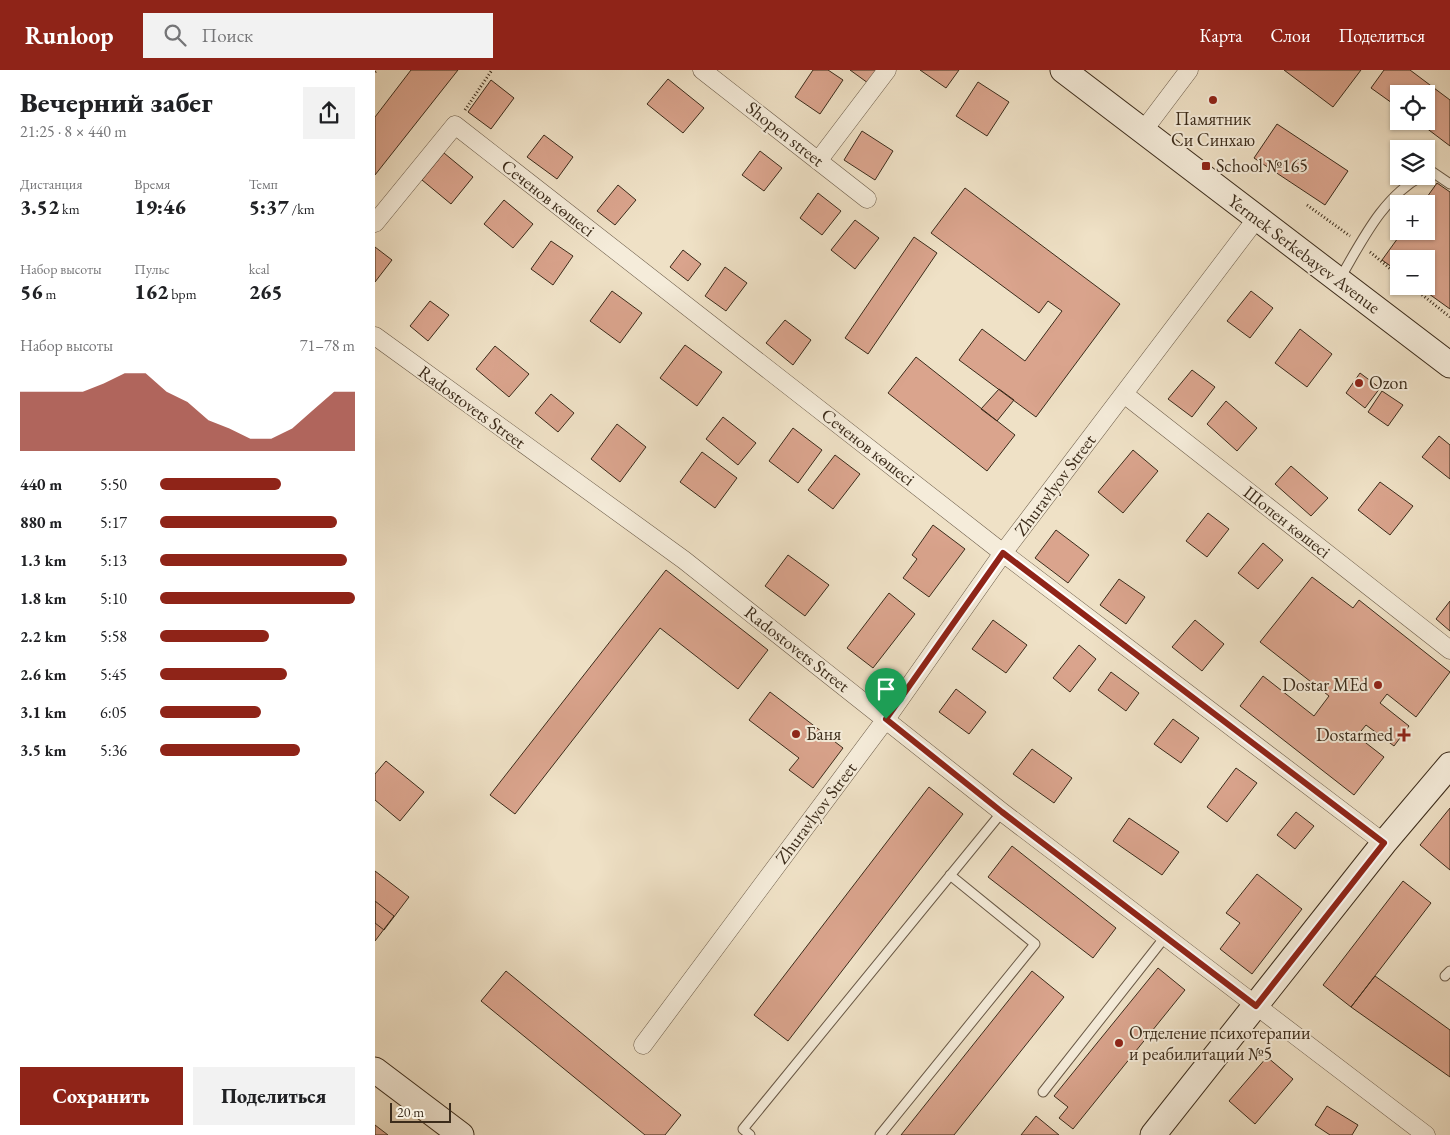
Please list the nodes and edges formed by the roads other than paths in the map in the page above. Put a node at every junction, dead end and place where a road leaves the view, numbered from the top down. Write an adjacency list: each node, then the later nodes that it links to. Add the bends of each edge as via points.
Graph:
1 (702, 70): 6 (street, Shopen street)
2 (887, 70): 6 (street)
3 (1063, 70): 5 (street, Yermek Serkebayev Avenue)
4 (1189, 70): 5 (street)
5 (1143, 131): 11 (street, Yermek Serkebayev Avenue)
6 (818, 161): 10 (street, Shopen street)
7 (1435, 174): 8 (lane)
8 (1450, 184)
9 (1407, 185): 13 (lane, via 1375,220)
10 (867, 199)
11 (1257, 218): 13 (street, Yermek Serkebayev Avenue); 16 (street, Zhuravlyov Street)
12 (375, 223): 17 (street, Сеченов көшесі, via 455,125)
13 (1339, 280): 15 (street, Yermek Serkebayev Avenue)
14 (375, 336): 19 (street, Radostovets Street, via 391,356 684,560)
15 (1450, 365)
16 (1124, 394): 17 (street, Zhuravlyov Street); 18 (street, Шопен көшесі)
17 (1003, 553): 19 (street, Zhuravlyov Street); 22 (street, Сеченов көшесі)
18 (1450, 650)
19 (886, 719): 21 (street, Radostovets Street); 26 (street, Zhuravlyov Street)
20 (1450, 765): 22 (street)
21 (1002, 812): 23 (lane); 24 (street, Radostovets Street)
22 (1384, 843): 25 (street)
23 (950, 875): 30 (lane, via 743,1129); 31 (lane, via 1035,944)
24 (1165, 936): 25 (street, Radostovets Street); 28 (lane)
25 (1256, 1006): 32 (street); 33 (street, Radostovets Street)
26 (643, 1045)
27 (375, 1070): 29 (street)
28 (1043, 1092)
29 (461, 1135)
30 (750, 1135)
31 (880, 1135)
32 (1153, 1135)
33 (1426, 1135)

